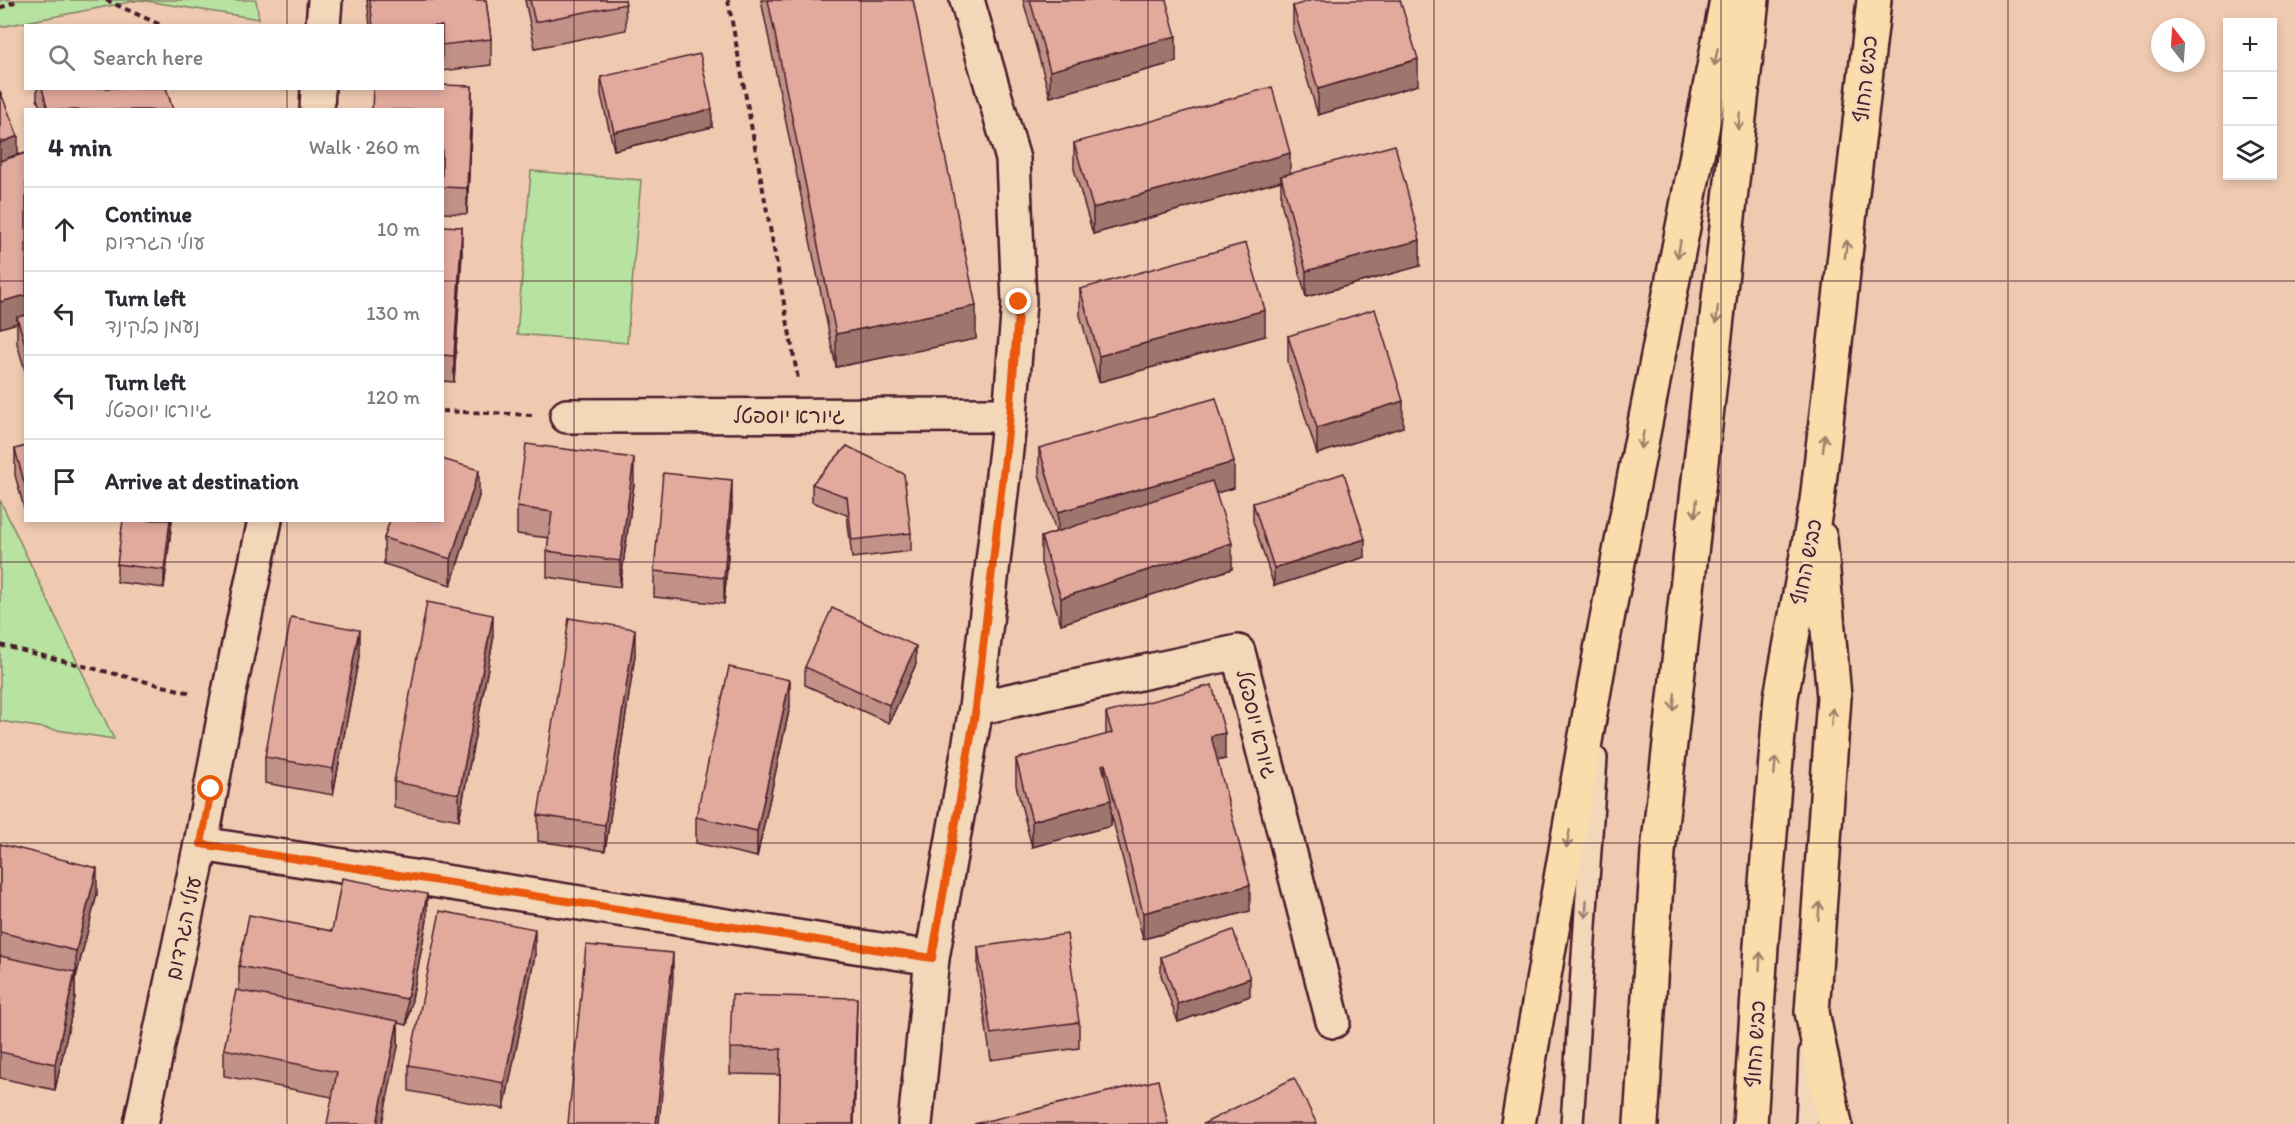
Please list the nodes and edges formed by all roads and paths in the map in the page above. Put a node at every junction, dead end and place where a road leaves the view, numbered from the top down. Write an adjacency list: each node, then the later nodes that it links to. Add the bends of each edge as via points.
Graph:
1 (19, 0): 9 (path)
2 (106, 0): 10 (path)
3 (325, 0): 11 (street)
4 (728, 0): 15 (path)
5 (967, 0): 16 (street, via 1013,159 1019,302)
6 (1727, 0): 20 (highway, one-way to 20)
7 (1752, 0): 32 (highway, one-way to 32, via 1658,852)
8 (1874, 0): 18 (highway, כביש החוף, one-way to 8)
9 (0, 8)
10 (159, 24)
11 (323, 24)
12 (318, 90): 13 (street)
13 (317, 108)
14 (444, 411): 17 (path)
15 (804, 415): 16 (street, גיורא יוספטל); 17 (street, גיורא יוספטל)
16 (1010, 415): 23 (street)
17 (567, 416)
18 (1817, 501): 26 (highway, one-way to 18, via 1834,697); 33 (highway, כביש החוף, one-way to 18, via 1780,697)
19 (265, 522): 22 (street, עולי הגרדום)
20 (1603, 641): 30 (highway, one-way to 30); 31 (lane, one-way to 31)
21 (0, 645): 22 (path)
22 (227, 702): 24 (street, עולי הגרדום)
23 (976, 708): 25 (street); 27 (street, גיורא יוספטל, via 1238,652)
24 (201, 844): 25 (street); 28 (street, עולי הגרדום)
25 (932, 958): 29 (street)
26 (1812, 1012): 34 (lane); 35 (highway)
27 (1333, 1021)
28 (141, 1124)
29 (915, 1124)
30 (1518, 1124)
31 (1572, 1124)
32 (1641, 1124)
33 (1750, 1124)
34 (1807, 1124)
35 (1835, 1124)

